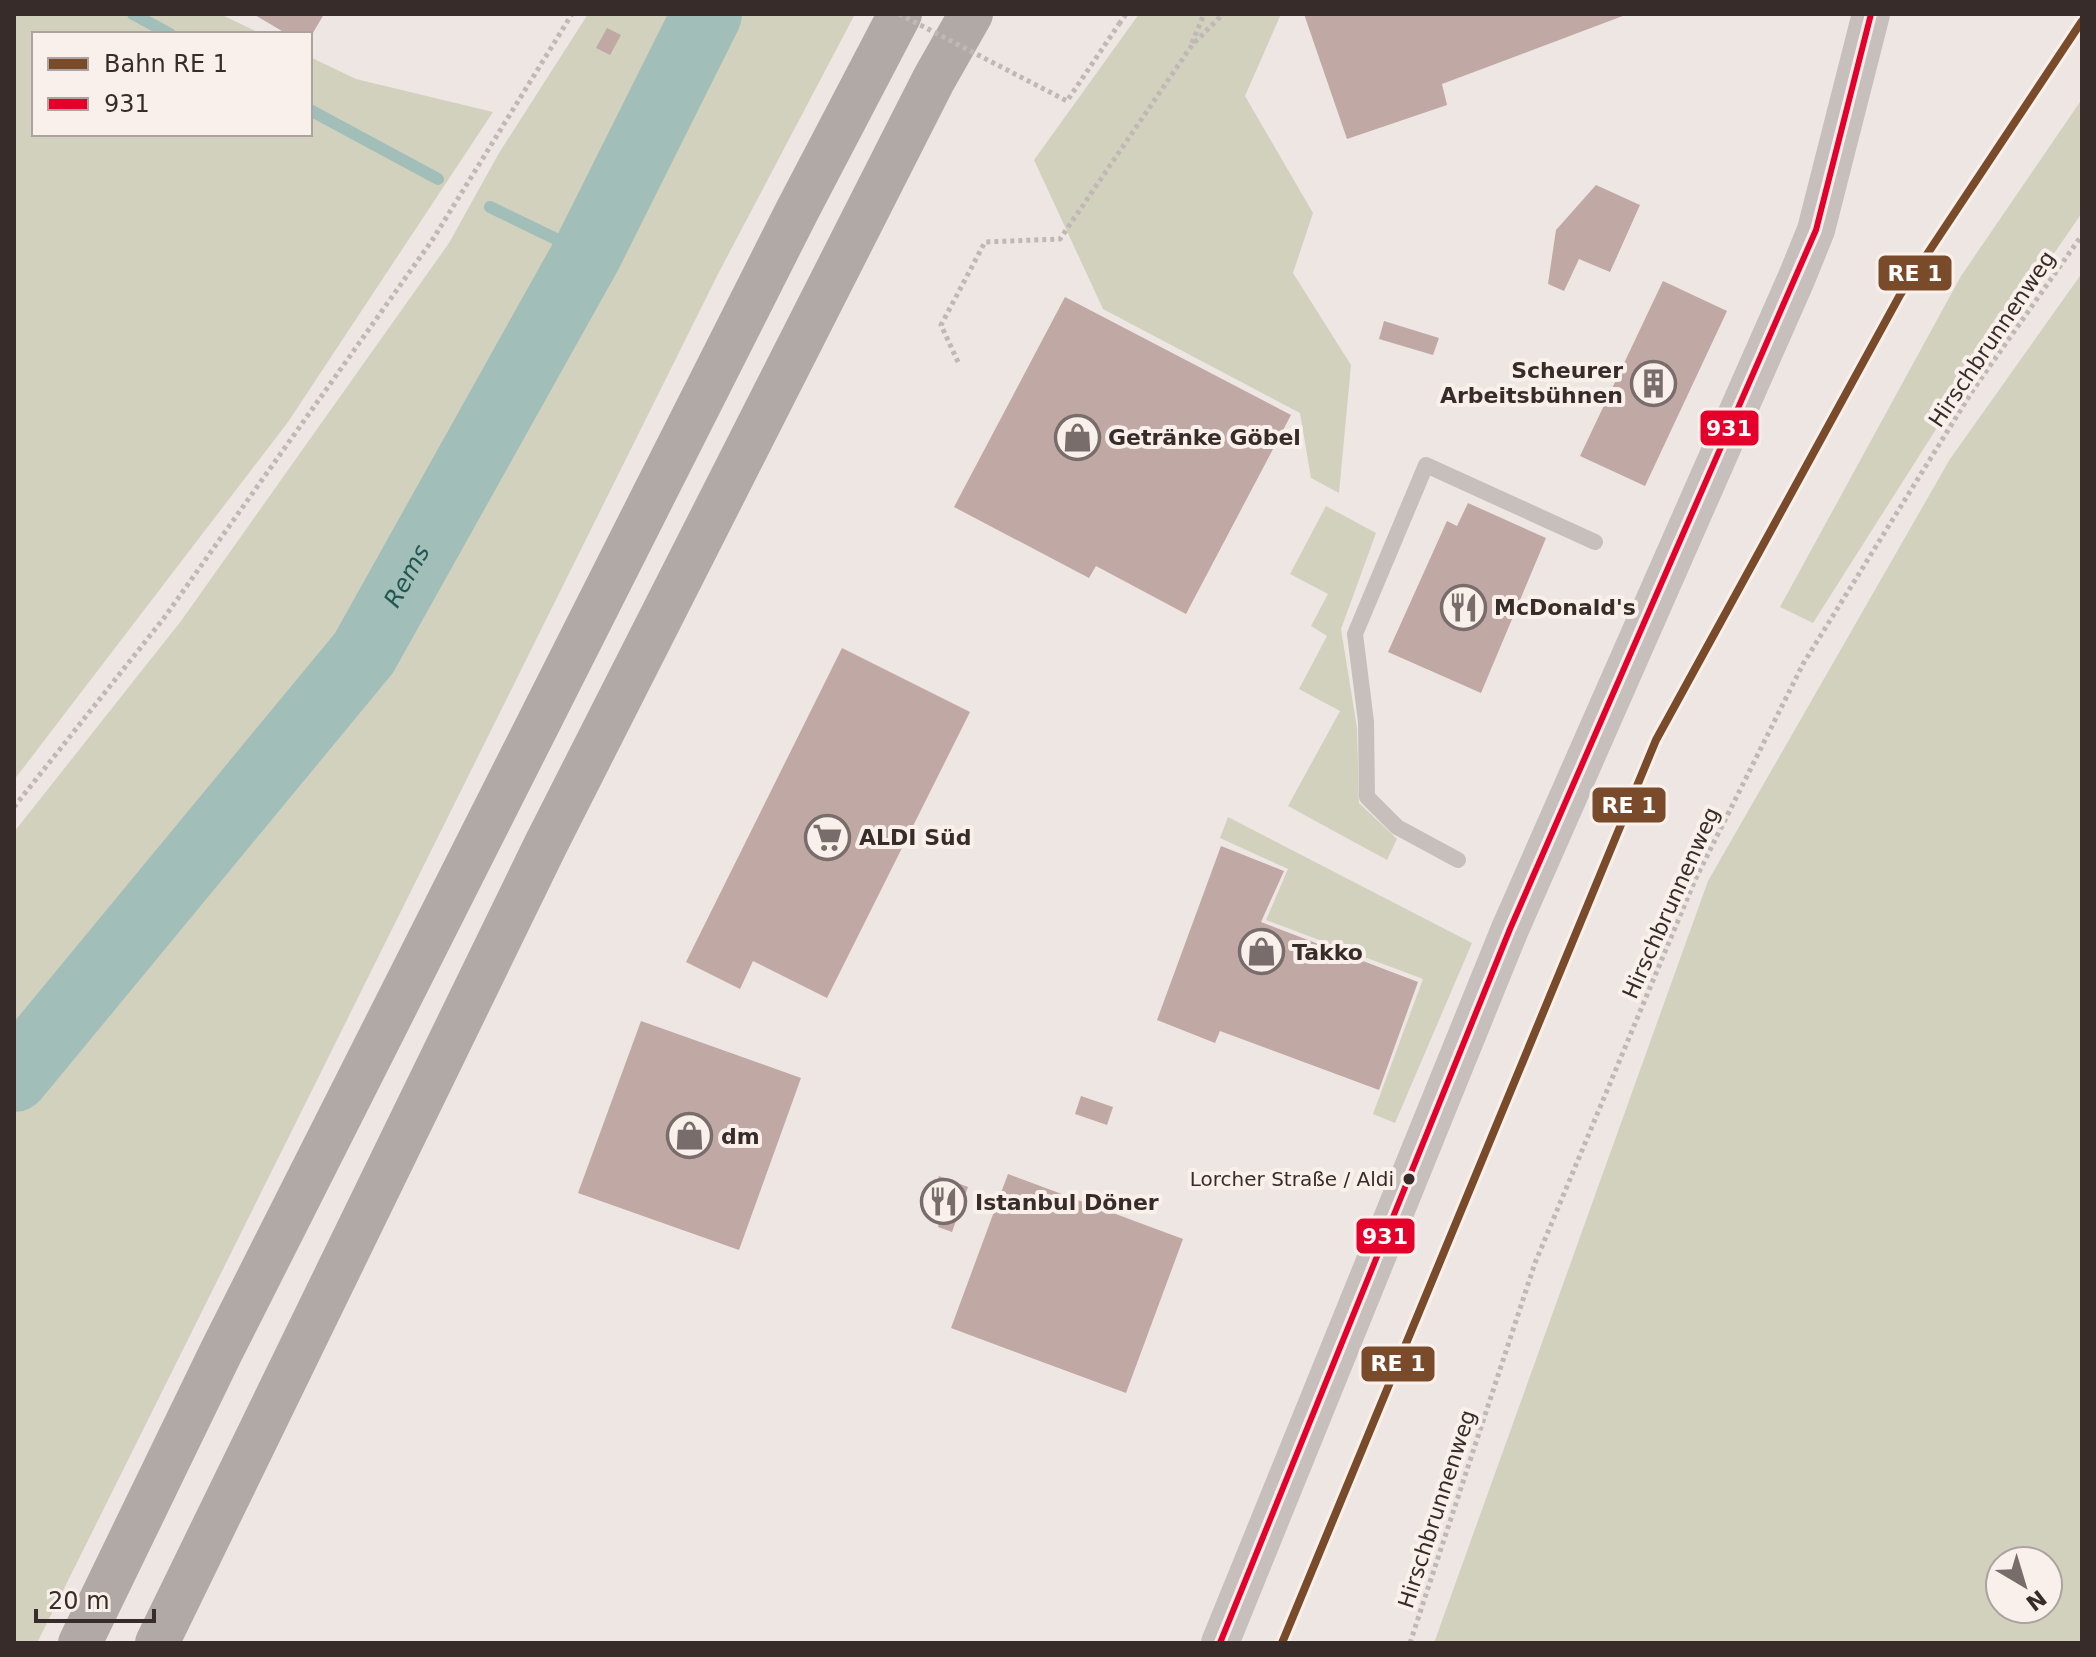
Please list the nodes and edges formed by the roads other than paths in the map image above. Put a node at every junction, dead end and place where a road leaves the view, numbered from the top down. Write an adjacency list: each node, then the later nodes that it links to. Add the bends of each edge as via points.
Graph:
1 (900, 14): 8 (highway, via 228,1338)
2 (971, 14): 5 (highway)
3 (992, 14): 5 (highway)
4 (1871, 14): 10 (street, via 1816,230 1510,929)
5 (934, 79): 9 (highway, via 546,844)
6 (1595, 542): 7 (lane, via 1426,465 1355,634 1366,722 1367,797 1397,827)
7 (1458, 860)
8 (80, 1643)
9 (157, 1643)
10 (1220, 1643)

